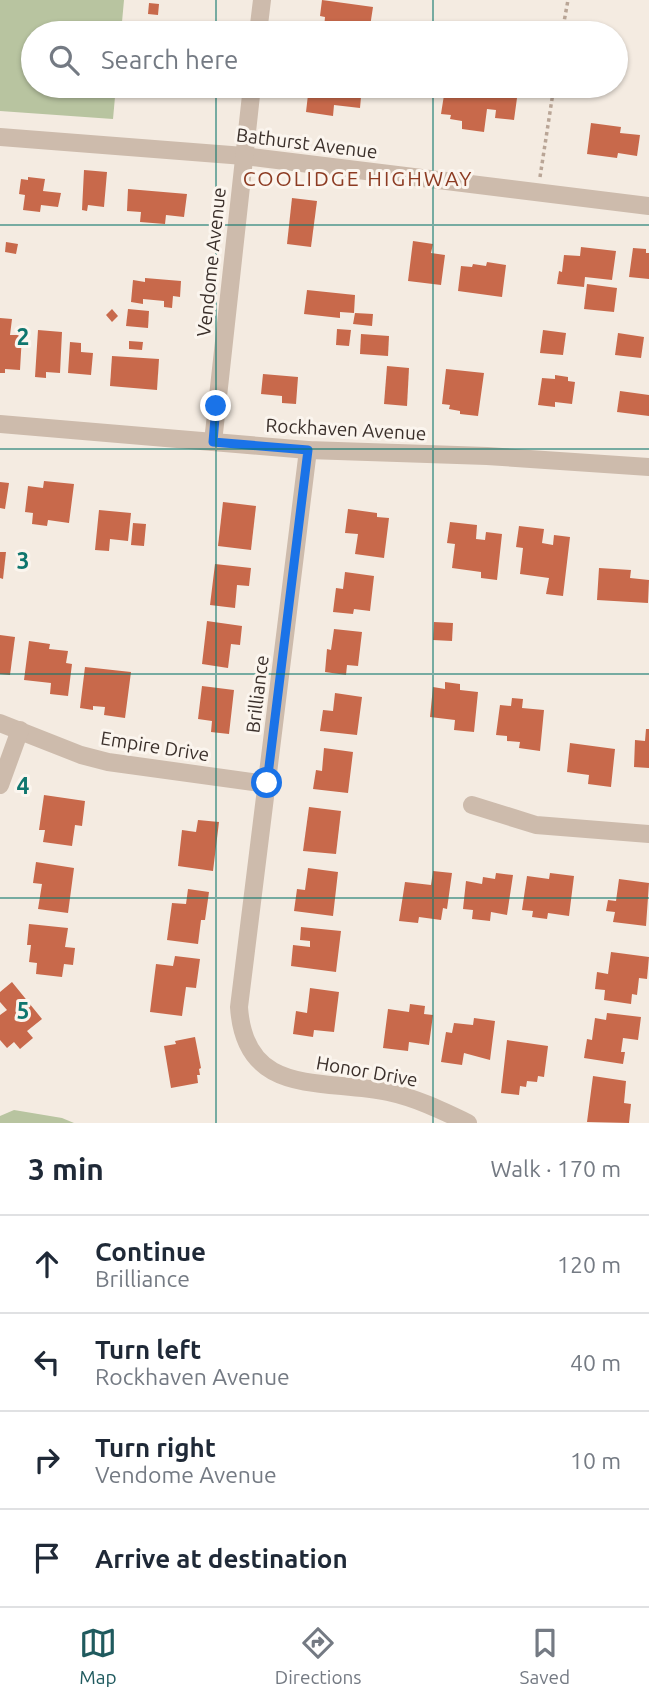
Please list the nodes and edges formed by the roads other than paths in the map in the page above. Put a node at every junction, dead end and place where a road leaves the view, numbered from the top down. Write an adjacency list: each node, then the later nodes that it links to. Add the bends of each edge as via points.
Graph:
1 (262, 0): 2 (street)
2 (259, 21)
3 (251, 98): 5 (street, Vendome Avenue)
4 (0, 137): 5 (street, Bathurst Avenue)
5 (244, 156): 6 (street, Bathurst Avenue); 8 (street, Vendome Avenue)
6 (649, 206)
7 (0, 424): 8 (street, Rockhaven Avenue)
8 (213, 442): 9 (street, Rockhaven Avenue)
9 (308, 450): 10 (street, Rockhaven Avenue); 13 (street, Brilliance)
10 (649, 467)
11 (0, 723): 12 (street, Empire Drive)
12 (20, 730): 13 (street, Empire Drive, via 108,762); 14 (street)
13 (267, 783): 17 (street, Brilliance, via 239,1007 246,1044)
14 (0, 785)
15 (472, 805): 16 (street, via 544,826)
16 (649, 834)
17 (260, 1062): 18 (street, Honor Drive, via 289,1079 384,1091)
18 (468, 1123)

